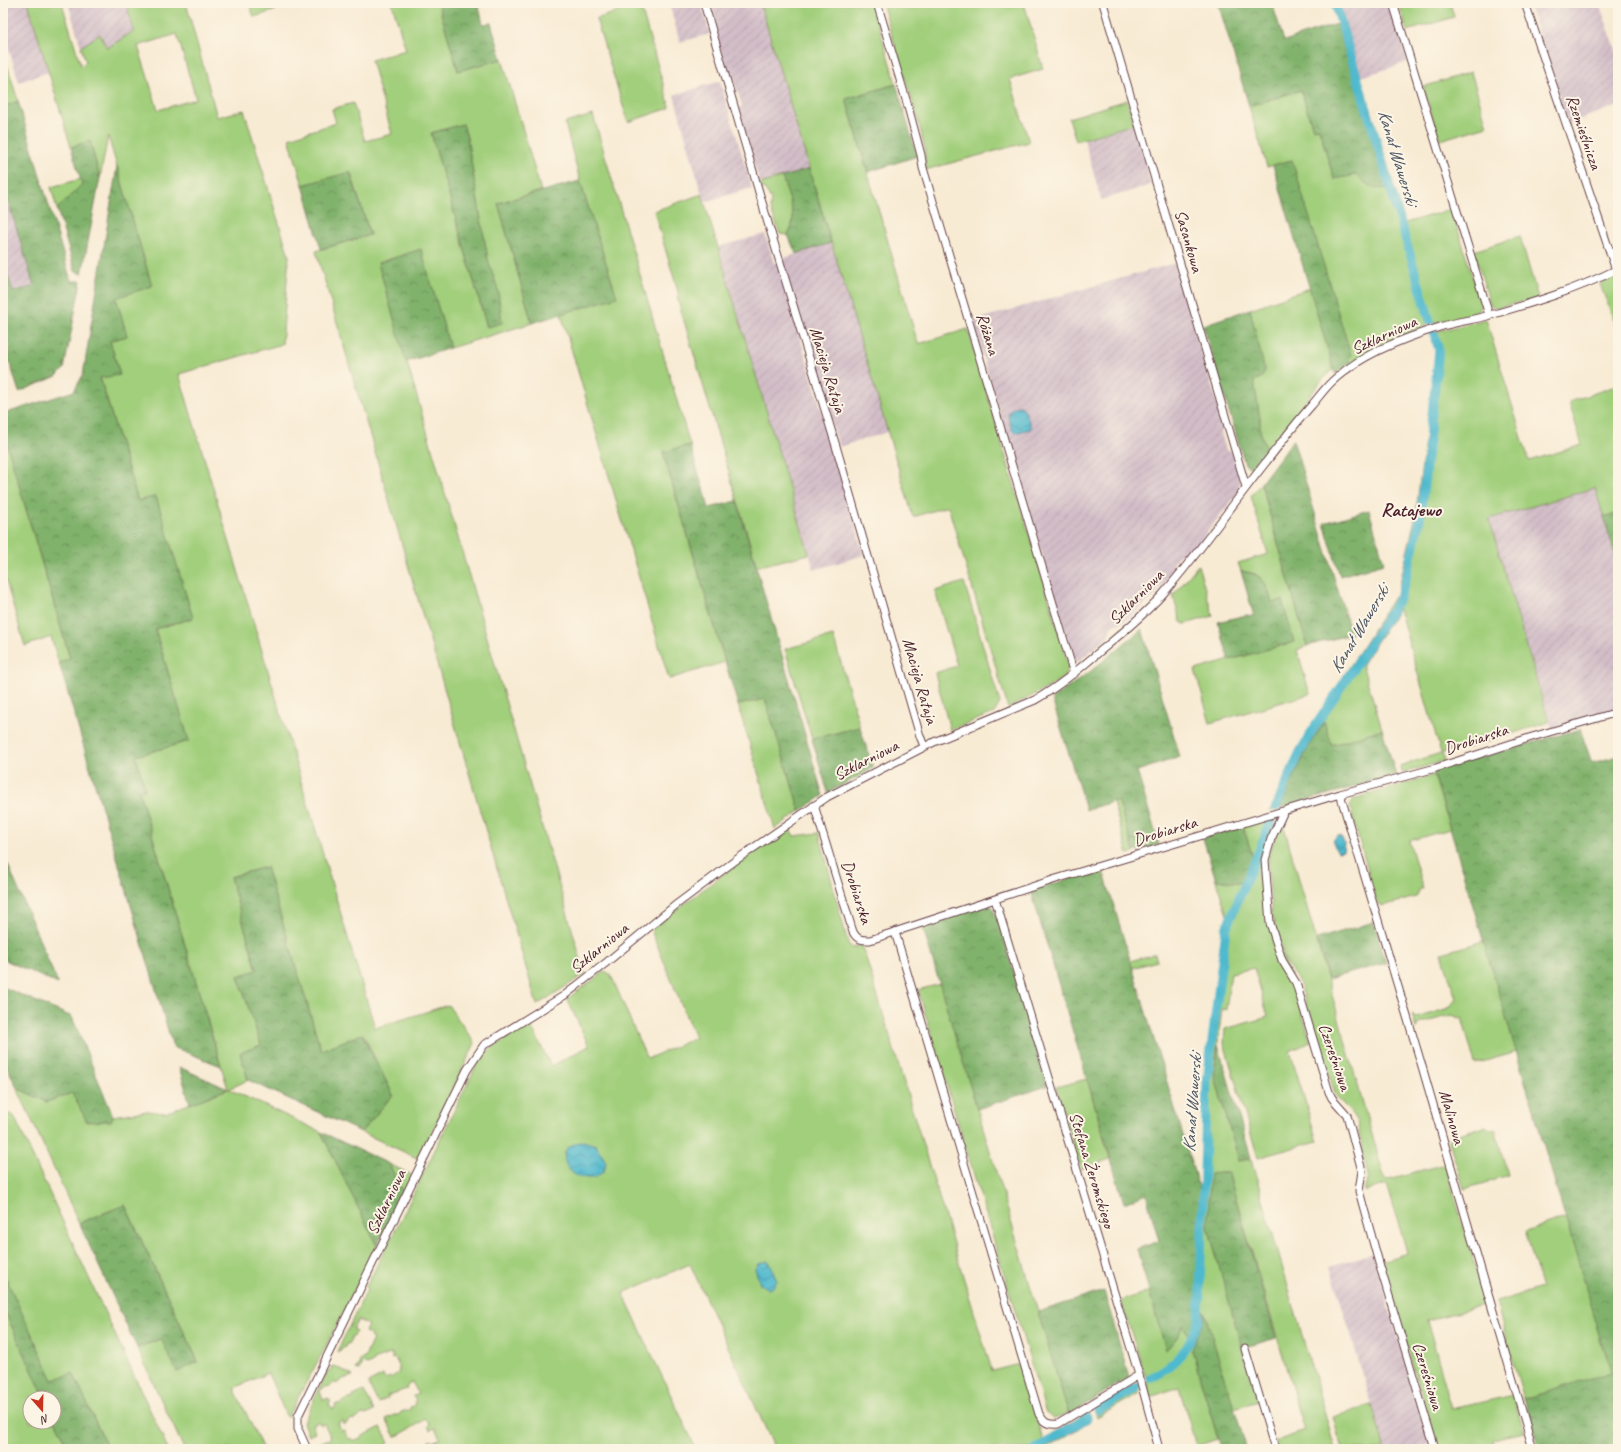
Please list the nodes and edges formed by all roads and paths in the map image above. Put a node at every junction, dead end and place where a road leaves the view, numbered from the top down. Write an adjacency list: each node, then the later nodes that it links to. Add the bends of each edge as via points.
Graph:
1 (704, 3): 11 (street, Macieja Rataja)
2 (877, 3): 9 (street, Różana, via 922,155 927,183)
3 (1103, 3): 8 (street, Sasankowa)
4 (1393, 3): 7 (street)
5 (1524, 3): 6 (street, Rzemieślnicza)
6 (1617, 269): 7 (street, Szklarniowa, via 1540,301)
7 (1489, 315): 8 (street, Szklarniowa, via 1441,326 1414,336 1370,354 1352,366 1326,388)
8 (1246, 487): 9 (street, Szklarniowa, via 1160,597)
9 (1074, 674): 11 (street, Szklarniowa, via 1034,700)
10 (1618, 712): 12 (street, Drobiarska, via 1436,768)
11 (924, 746): 13 (street, Szklarniowa)
12 (1340, 794): 14 (street, Drobiarska); 23 (street, Malinowa)
13 (814, 805): 16 (street, Drobiarska, via 856,937 859,940 870,940); 19 (street, Szklarniowa, via 677,904 565,995 480,1049 467,1070 298,1416 298,1429)
14 (1284, 811): 15 (street, Drobiarska); 22 (street, Czereśniowa, via 1265,860 1270,922 1282,960 1296,983 1329,1092 1347,1115 1362,1171 1359,1191)
15 (995, 899): 16 (street, Drobiarska); 18 (street, Stefana Żeromskiego)
16 (896, 932): 18 (street, via 1039,1414 1050,1425 1058,1424)
17 (1245, 1349): 21 (street)
18 (1139, 1375): 20 (street, Stefana Żeromskiego)
19 (307, 1449)
20 (1159, 1449)
21 (1275, 1449)
22 (1435, 1449)
23 (1533, 1449)

